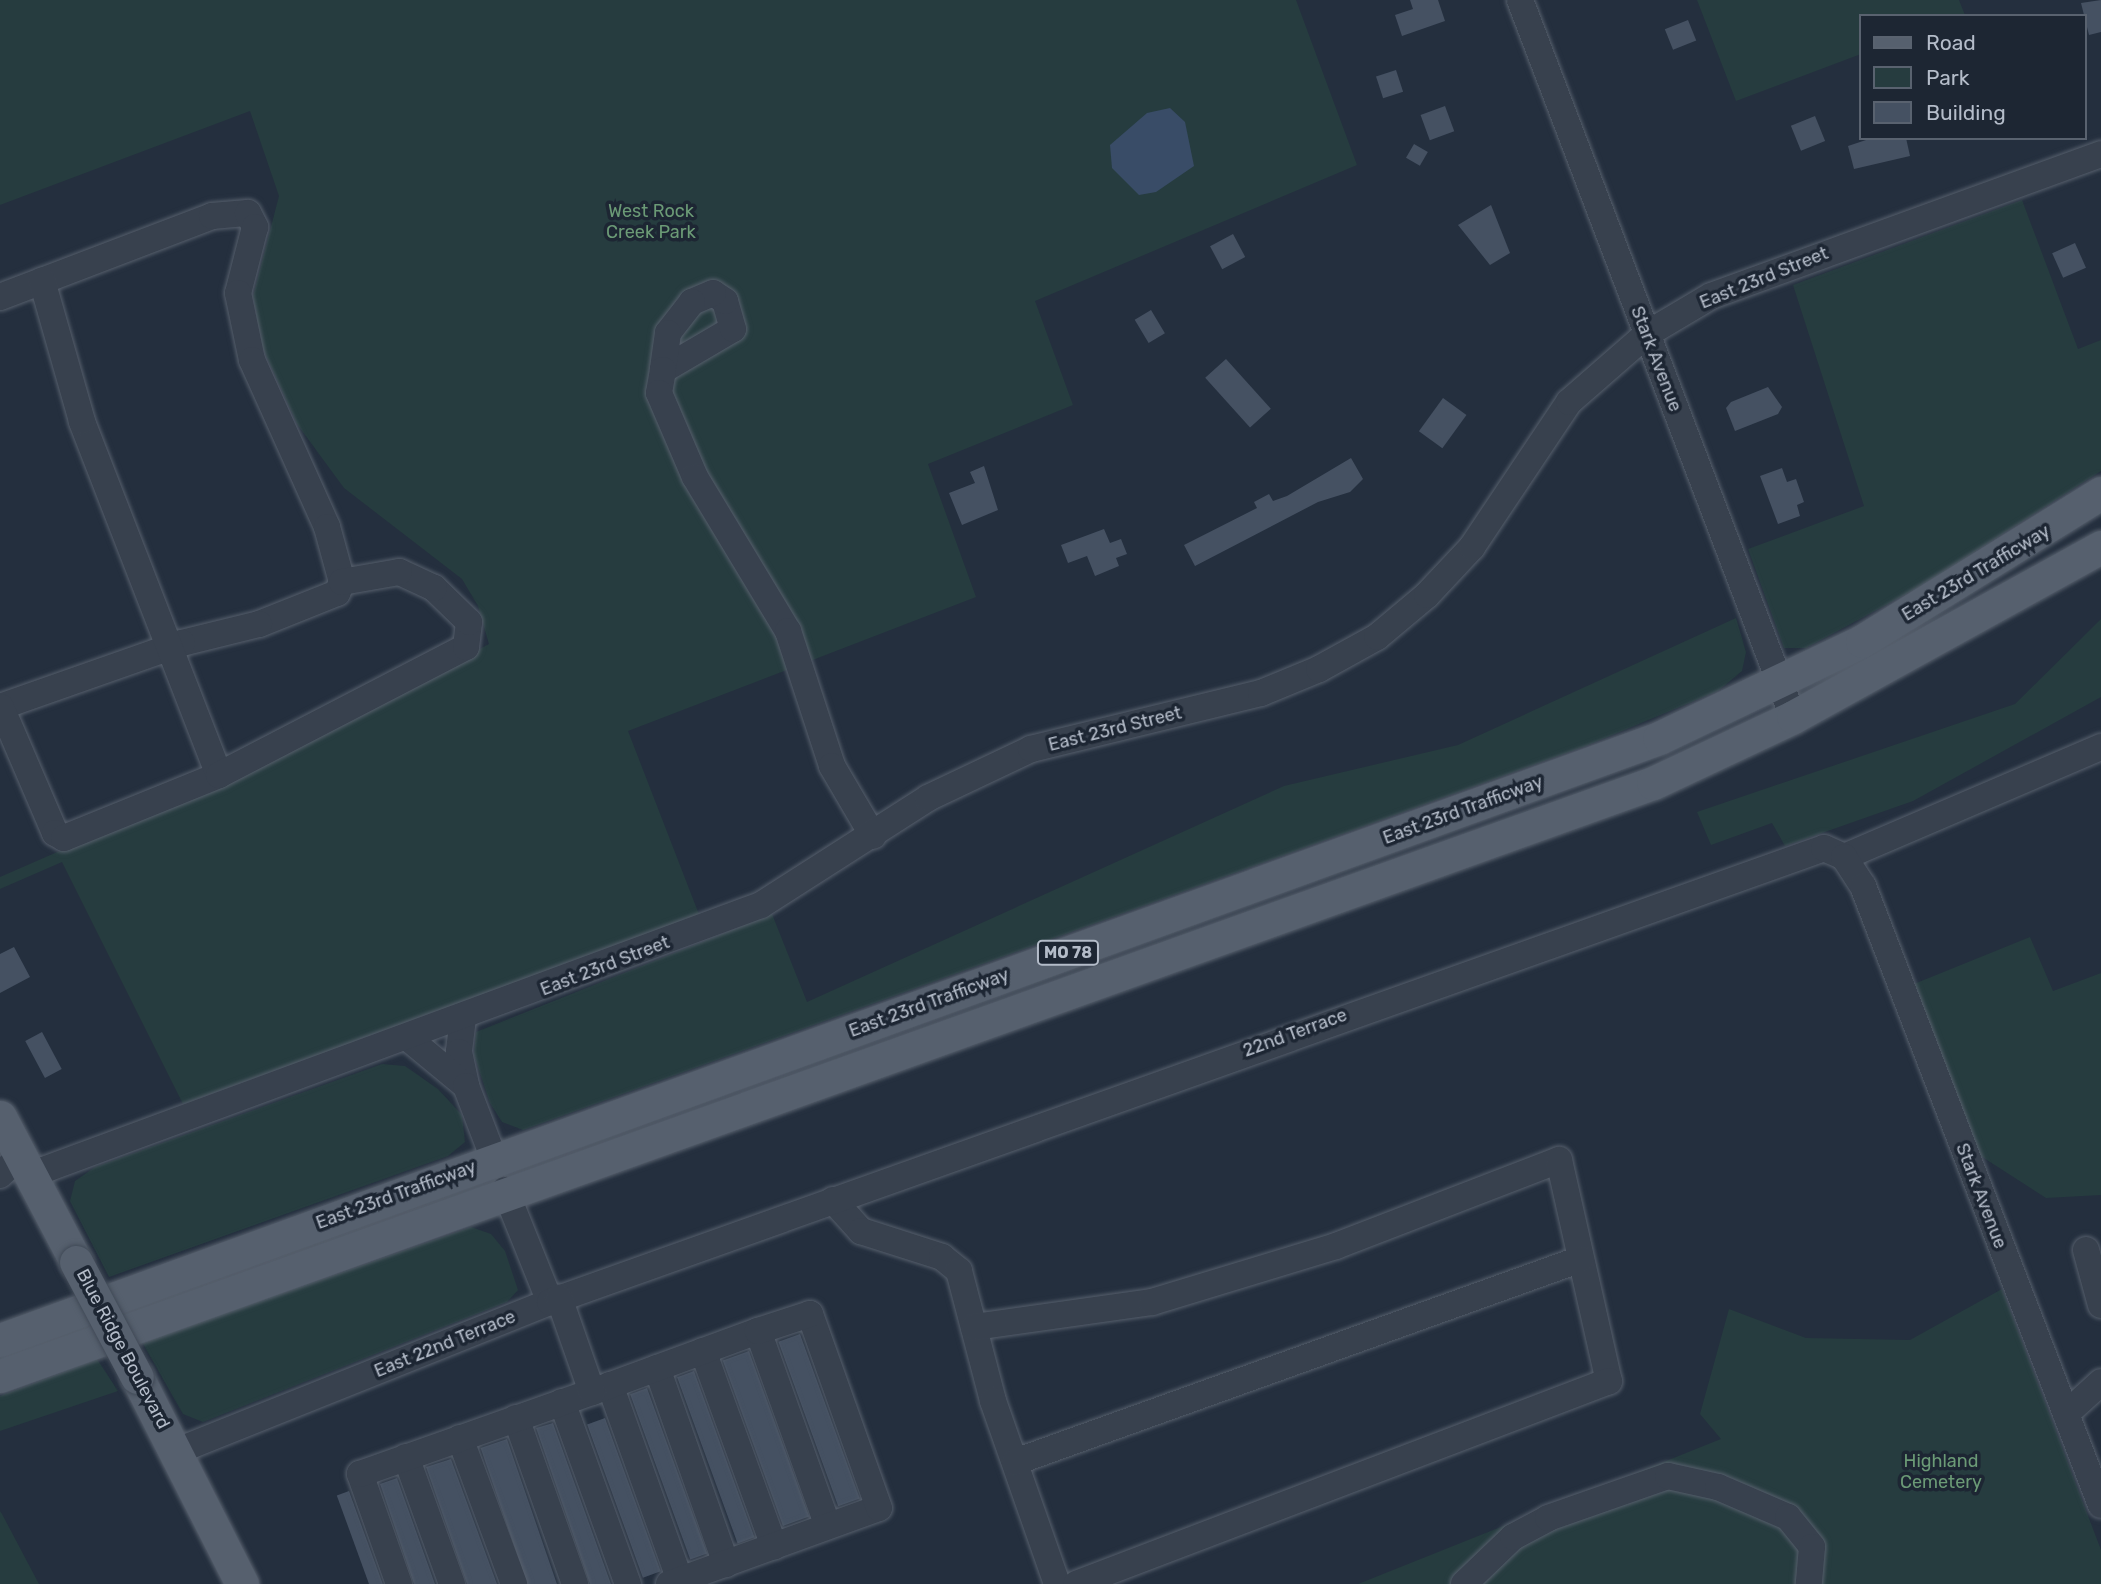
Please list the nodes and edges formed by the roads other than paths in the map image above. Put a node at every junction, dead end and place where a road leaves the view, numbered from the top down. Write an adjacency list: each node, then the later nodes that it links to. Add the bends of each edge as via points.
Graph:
1 (1520, 0): 5 (street, Stark Avenue)
2 (2101, 154): 5 (street, East 23rd Street, via 1712,296)
3 (43, 281): 4 (street); 9 (street, via 212,216 248,214 255,227 239,293 252,360 327,527); 10 (street, via 82,421)
4 (0, 297)
5 (1647, 334): 11 (street, Stark Avenue); 16 (street, East 23rd Street, via 1569,402 1472,547 1377,637 1261,694 1031,749 928,798)
6 (663, 370): 16 (street, via 659,393 673,429 788,631 832,766)
7 (2101, 493): 11 (main road, East 23rd Trafficway / MO 78, via 1996,564)
8 (2101, 547): 13 (main road, East 23rd Trafficway / MO 78)
9 (342, 582): 10 (street, via 337,593 259,624); 15 (street, via 399,572 434,588 469,622 466,647)
10 (167, 649): 12 (street); 15 (street)
11 (1780, 685): 13 (street, Stark Avenue); 23 (main road, East 23rd Trafficway / MO 78, via 1488,801)
12 (0, 707): 15 (street, via 55,833 64,838)
13 (1793, 717): 23 (main road, East 23rd Trafficway / MO 78, via 1653,783)
14 (2101, 747): 17 (street)
15 (219, 775)
16 (873, 836): 18 (street, East 23rd Street, via 761,905)
17 (1844, 857): 24 (street, 22nd Terrace, via 1809,849); 39 (street, Stark Avenue, via 1863,886)
18 (463, 1018): 19 (street, East 23rd Street); 20 (street, via 459,1052)
19 (408, 1038): 20 (street); 22 (street, East 23rd Street)
20 (466, 1086): 23 (street)
21 (0, 1117): 22 (main road, Blue Ridge Boulevard)
22 (17, 1169): 42 (main road, Blue Ridge Boulevard, bridge, via 76,1262)
23 (499, 1175): 28 (street); 32 (main road, East 23rd Trafficway / MO 78); 35 (main road, East 23rd Trafficway / MO 78)
24 (833, 1200): 25 (street, 22nd Terrace); 30 (street, via 861,1231 942,1257 959,1271)
25 (715, 1242): 28 (street, East 22nd Terrace)
26 (2086, 1250): 29 (street)
27 (1581, 1259): 30 (street, via 1559,1160 1336,1246 1152,1302); 44 (street); 57 (street, via 1609,1381)
28 (554, 1300): 37 (street); 42 (street, East 22nd Terrace)
29 (2101, 1305)
30 (974, 1327): 44 (street)
31 (758, 1331): 33 (street); 46 (street); 46 (street, via 810,1314 879,1508)
32 (0, 1340)
33 (703, 1351): 34 (street); 47 (street)
34 (657, 1368): 37 (street); 48 (street)
35 (0, 1376)
36 (2101, 1382): 39 (street)
37 (601, 1388): 38 (street); 49 (street)
38 (562, 1402): 40 (street); 55 (street)
39 (2066, 1415): 45 (street, Stark Avenue)
40 (516, 1418): 41 (street); 54 (street)
41 (460, 1438): 43 (street); 53 (street)
42 (177, 1451): 50 (main road, Blue Ridge Boulevard)
43 (406, 1457): 51 (street, via 360,1474); 52 (street)
44 (1015, 1462): 56 (street)
45 (2101, 1505)
46 (828, 1526): 47 (street)
47 (774, 1546): 48 (street)
48 (726, 1564): 49 (street)
49 (674, 1582)
50 (242, 1584)
51 (400, 1584)
52 (452, 1584)
53 (513, 1584)
54 (575, 1584)
55 (628, 1584)
56 (1057, 1584)
57 (1076, 1584)
58 (1464, 1584): 59 (street, via 1513,1537 1548,1518 1668,1476 1718,1486 1788,1517 1812,1547)
59 (1809, 1584)

